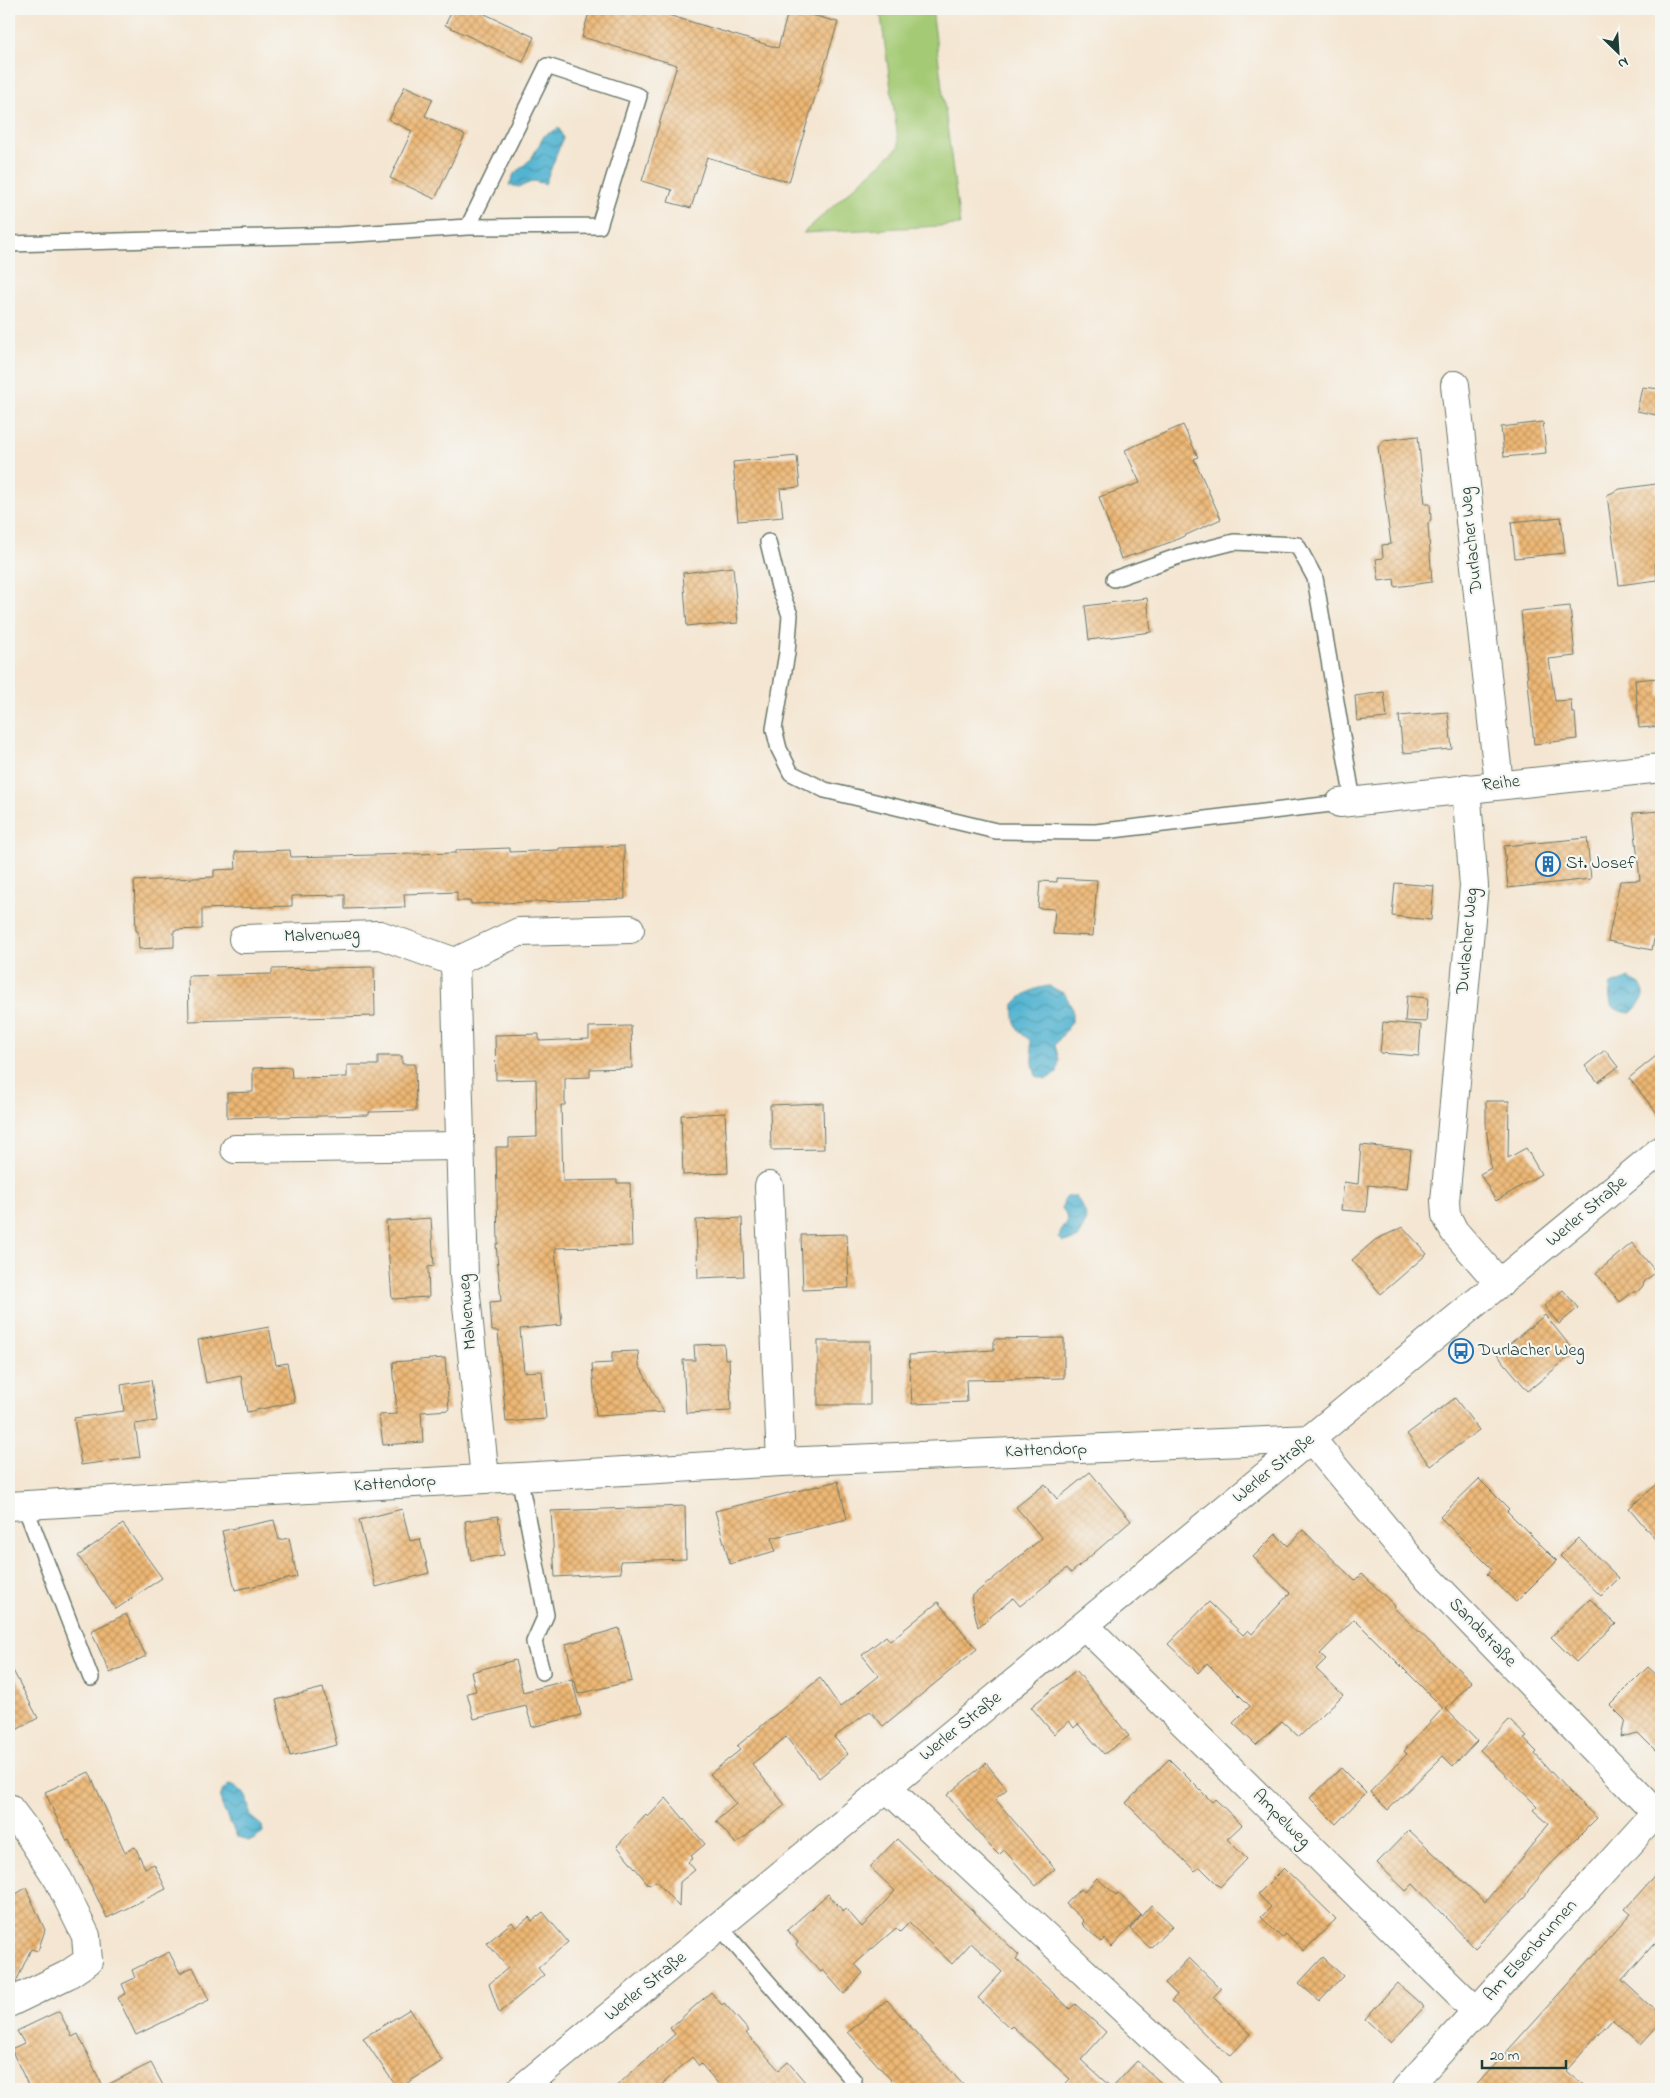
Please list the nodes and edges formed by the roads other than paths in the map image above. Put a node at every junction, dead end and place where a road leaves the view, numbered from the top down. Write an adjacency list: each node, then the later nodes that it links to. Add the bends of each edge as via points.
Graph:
1 (468, 227): 1 (lane, via 547,66 639,96 599,226); 2 (lane, via 339,235)
2 (9, 244)
3 (1455, 385): 7 (street, Durlacher Weg)
4 (768, 542): 9 (lane, via 778,587 790,615 774,729 779,749 791,773 825,790 996,831 1096,832)
5 (1114, 579): 9 (lane, via 1179,556 1234,542 1297,545 1315,578)
6 (1661, 768): 7 (street, Reihe)
7 (1499, 784): 8 (street, Reihe)
8 (1466, 788): 9 (street, Reihe); 17 (street, Durlacher Weg, via 1474,886 1446,1216)
9 (1347, 802)
10 (630, 929): 12 (street, via 519,932)
11 (243, 938): 12 (street, Malvenweg, via 380,935)
12 (455, 962): 13 (street, Malvenweg)
13 (460, 1146): 14 (street); 21 (street, Malvenweg, via 464,1276)
14 (235, 1149)
15 (1661, 1150): 17 (street, Werler Straße)
16 (769, 1186): 19 (street)
17 (1500, 1284): 18 (street, Werler Straße)
18 (1311, 1439): 19 (street, Kattendorp); 23 (street, Werler Straße); 28 (street, Sandstraße, via 1413,1562)
19 (781, 1462): 20 (street, Kattendorp)
20 (519, 1476): 21 (street, Kattendorp); 24 (lane, via 546,1615 534,1642)
21 (485, 1478): 22 (street, Kattendorp)
22 (16, 1505): 25 (lane)
23 (1085, 1626): 26 (street, Werler Straße); 31 (street, Ampelweg)
24 (542, 1672)
25 (91, 1678)
26 (887, 1788): 29 (street, Werler Straße); 34 (street)
27 (9, 1808): 30 (street, via 58,1879 86,1936 88,1961 67,1975)
28 (1659, 1816): 31 (street, Am Elsenbrunnen)
29 (720, 1927): 32 (lane); 33 (street, Werler Straße)
30 (9, 2003)
31 (1477, 2012): 35 (street, Am Elsenbrunnen)
32 (854, 2081)
33 (521, 2089)
34 (1210, 2089)
35 (1406, 2089)

